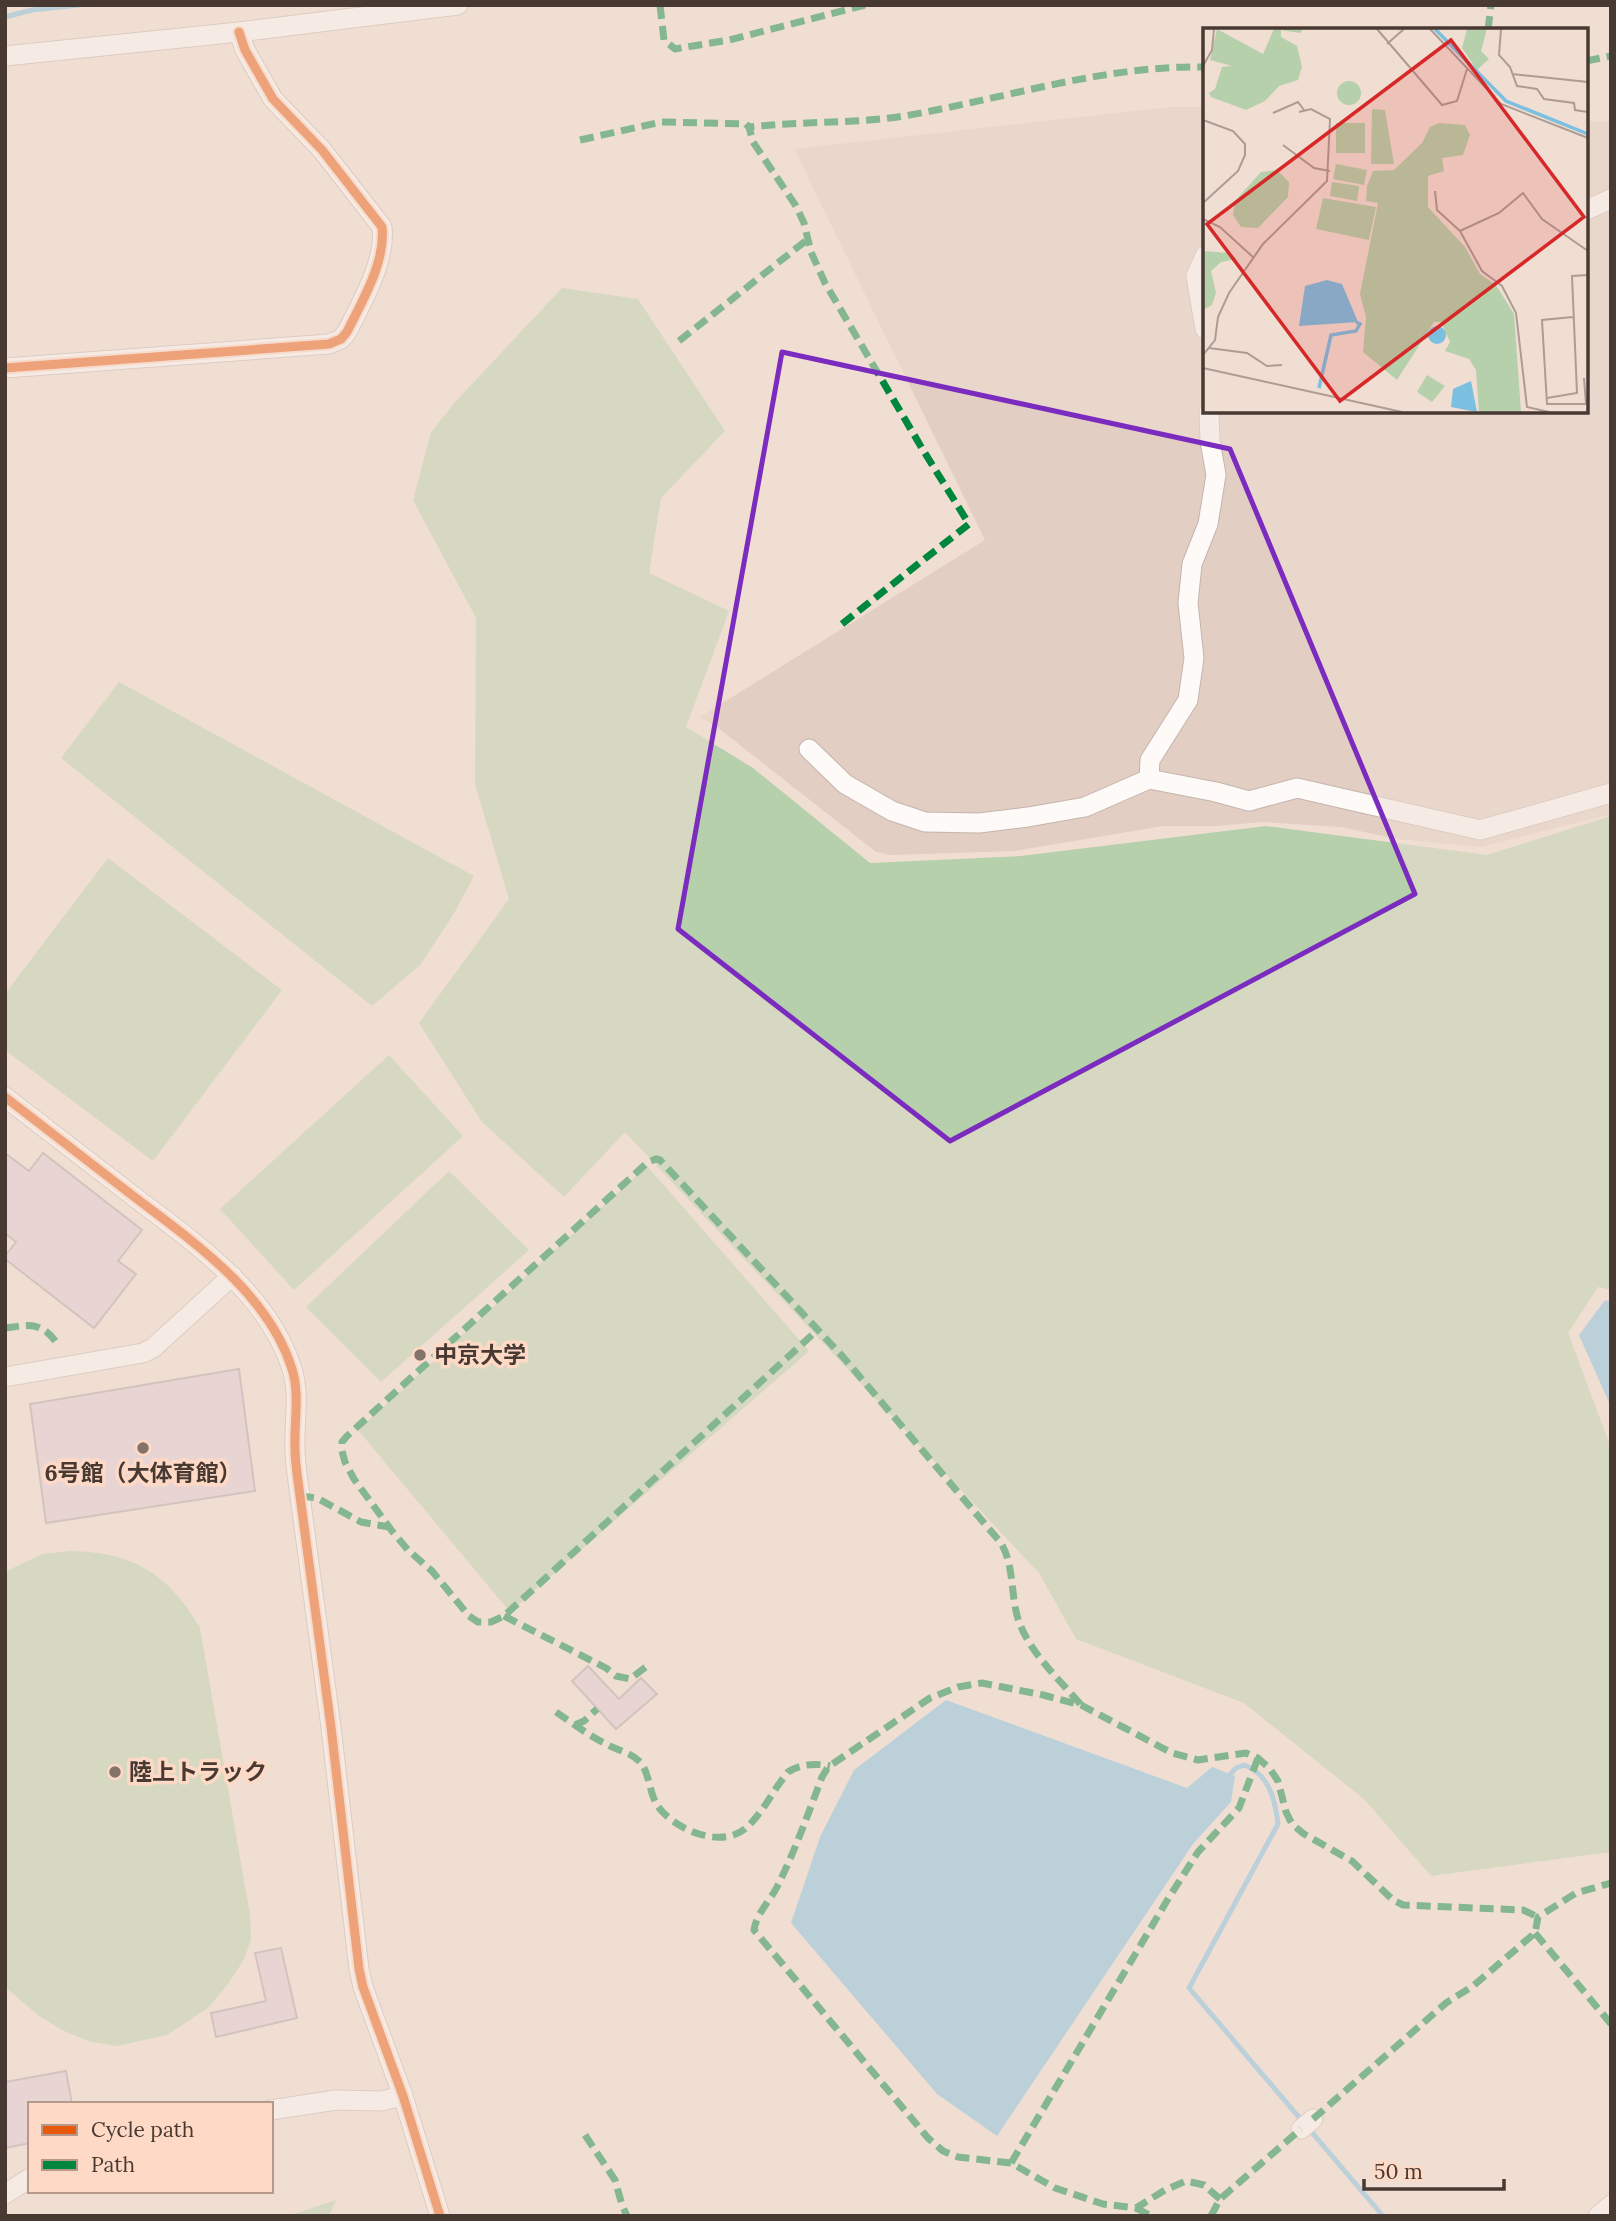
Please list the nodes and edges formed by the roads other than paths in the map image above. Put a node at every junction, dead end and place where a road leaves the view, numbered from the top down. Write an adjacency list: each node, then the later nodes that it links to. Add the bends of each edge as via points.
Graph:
1 (458, 5): 2 (street)
2 (239, 32): 3 (street); 8 (street, via 273,99 322,150 382,227 377,263 347,332 329,344)
3 (5, 56)
4 (1611, 199): 5 (street)
5 (1588, 209)
6 (1203, 260): 7 (street, via 1196,275)
7 (1203, 317)
8 (5, 368)
9 (1209, 413): 11 (street, via 1216,475 1208,524 1192,565 1188,603 1194,659 1188,700 1150,760)
10 (808, 749): 11 (street, via 845,784 891,811 925,822 979,823 1085,807)
11 (1149, 779): 12 (street, via 1249,801 1297,788 1480,830)
12 (1611, 793)
13 (5, 1097): 14 (street)
14 (232, 1276): 15 (street, via 143,1353); 16 (street, via 279,1338 293,1370 300,1496 355,1949 363,1987)
15 (5, 1377)
16 (403, 2096): 17 (street); 21 (street)
17 (273, 2110)
18 (28, 2179): 19 (street)
19 (5, 2194)
20 (1611, 2205): 22 (street)
21 (440, 2216)
22 (1598, 2216)

